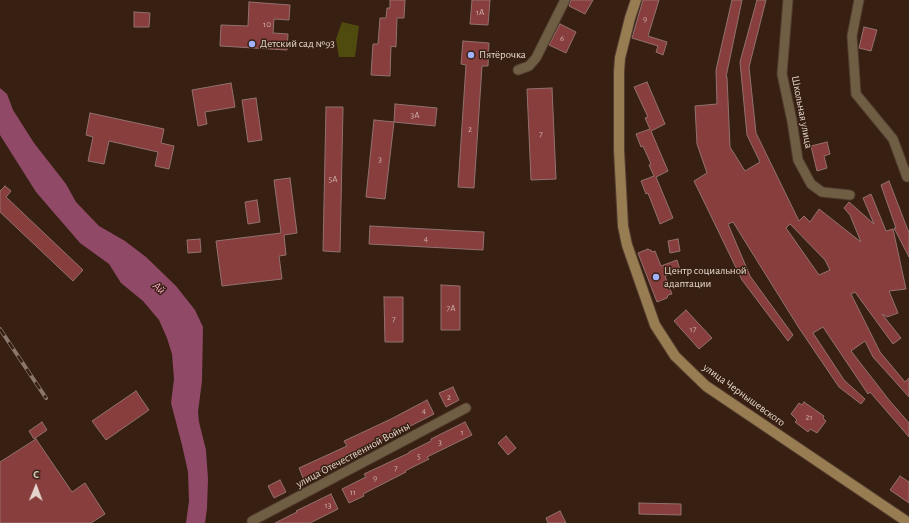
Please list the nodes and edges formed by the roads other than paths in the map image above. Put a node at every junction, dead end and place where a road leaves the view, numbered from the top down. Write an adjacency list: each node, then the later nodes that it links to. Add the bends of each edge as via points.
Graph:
1 (565, 0): 5 (street, via 536,58 529,66)
2 (636, 0): 10 (main road, улица Чернышевского, via 620,58 619,72 619,150 623,226 627,245 655,325 675,356 706,386)
3 (788, 0): 7 (street, Школьная улица, via 782,74 798,160 811,184 822,192)
4 (859, 0): 6 (street, via 852,36 856,94 893,139)
5 (518, 70)
6 (907, 177)
7 (850, 195)
8 (466, 408): 9 (street, улица Отечественной Войны)
9 (252, 523)
10 (909, 523)

